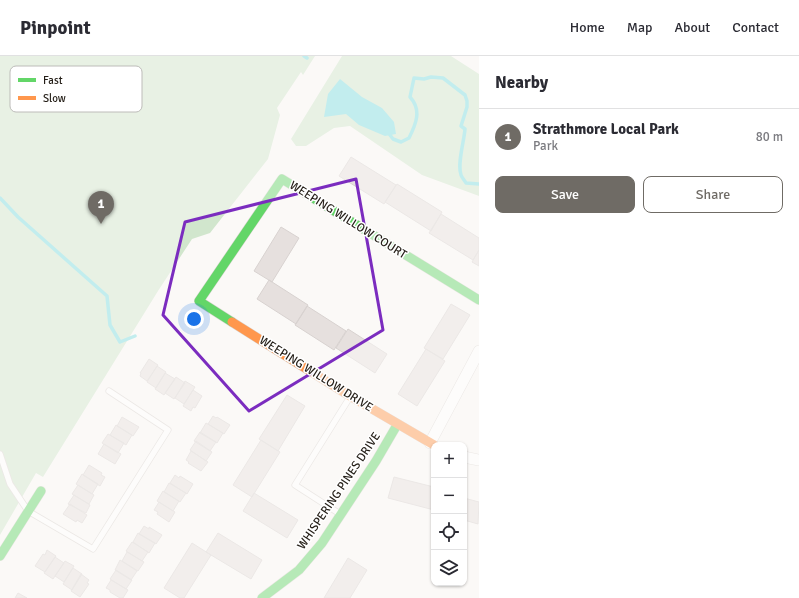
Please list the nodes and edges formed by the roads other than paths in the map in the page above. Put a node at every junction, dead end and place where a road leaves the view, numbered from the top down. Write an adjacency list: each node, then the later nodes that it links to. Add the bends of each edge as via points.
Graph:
1 (479, 300): 2 (street, WEEPING WILLOW COURT, via 282,178)
2 (199, 301): 5 (street, WEEPING WILLOW DRIVE)
3 (479, 351): 7 (street)
4 (109, 391): 13 (lane, via 168,430 93,549)
5 (350, 397): 6 (street, WEEPING WILLOW DRIVE); 14 (lane, via 295,485)
6 (397, 425): 8 (street, WEEPING WILLOW DRIVE); 14 (street, WHISPERING PINES DRIVE)
7 (433, 442)
8 (431, 443)
9 (0, 454): 13 (lane, via 10,484)
10 (467, 458): 11 (street)
11 (479, 460)
12 (41, 491): 13 (street)
13 (28, 511): 15 (street)
14 (341, 515): 16 (street, WHISPERING PINES DRIVE, via 299,570)
15 (0, 556)
16 (262, 598)

